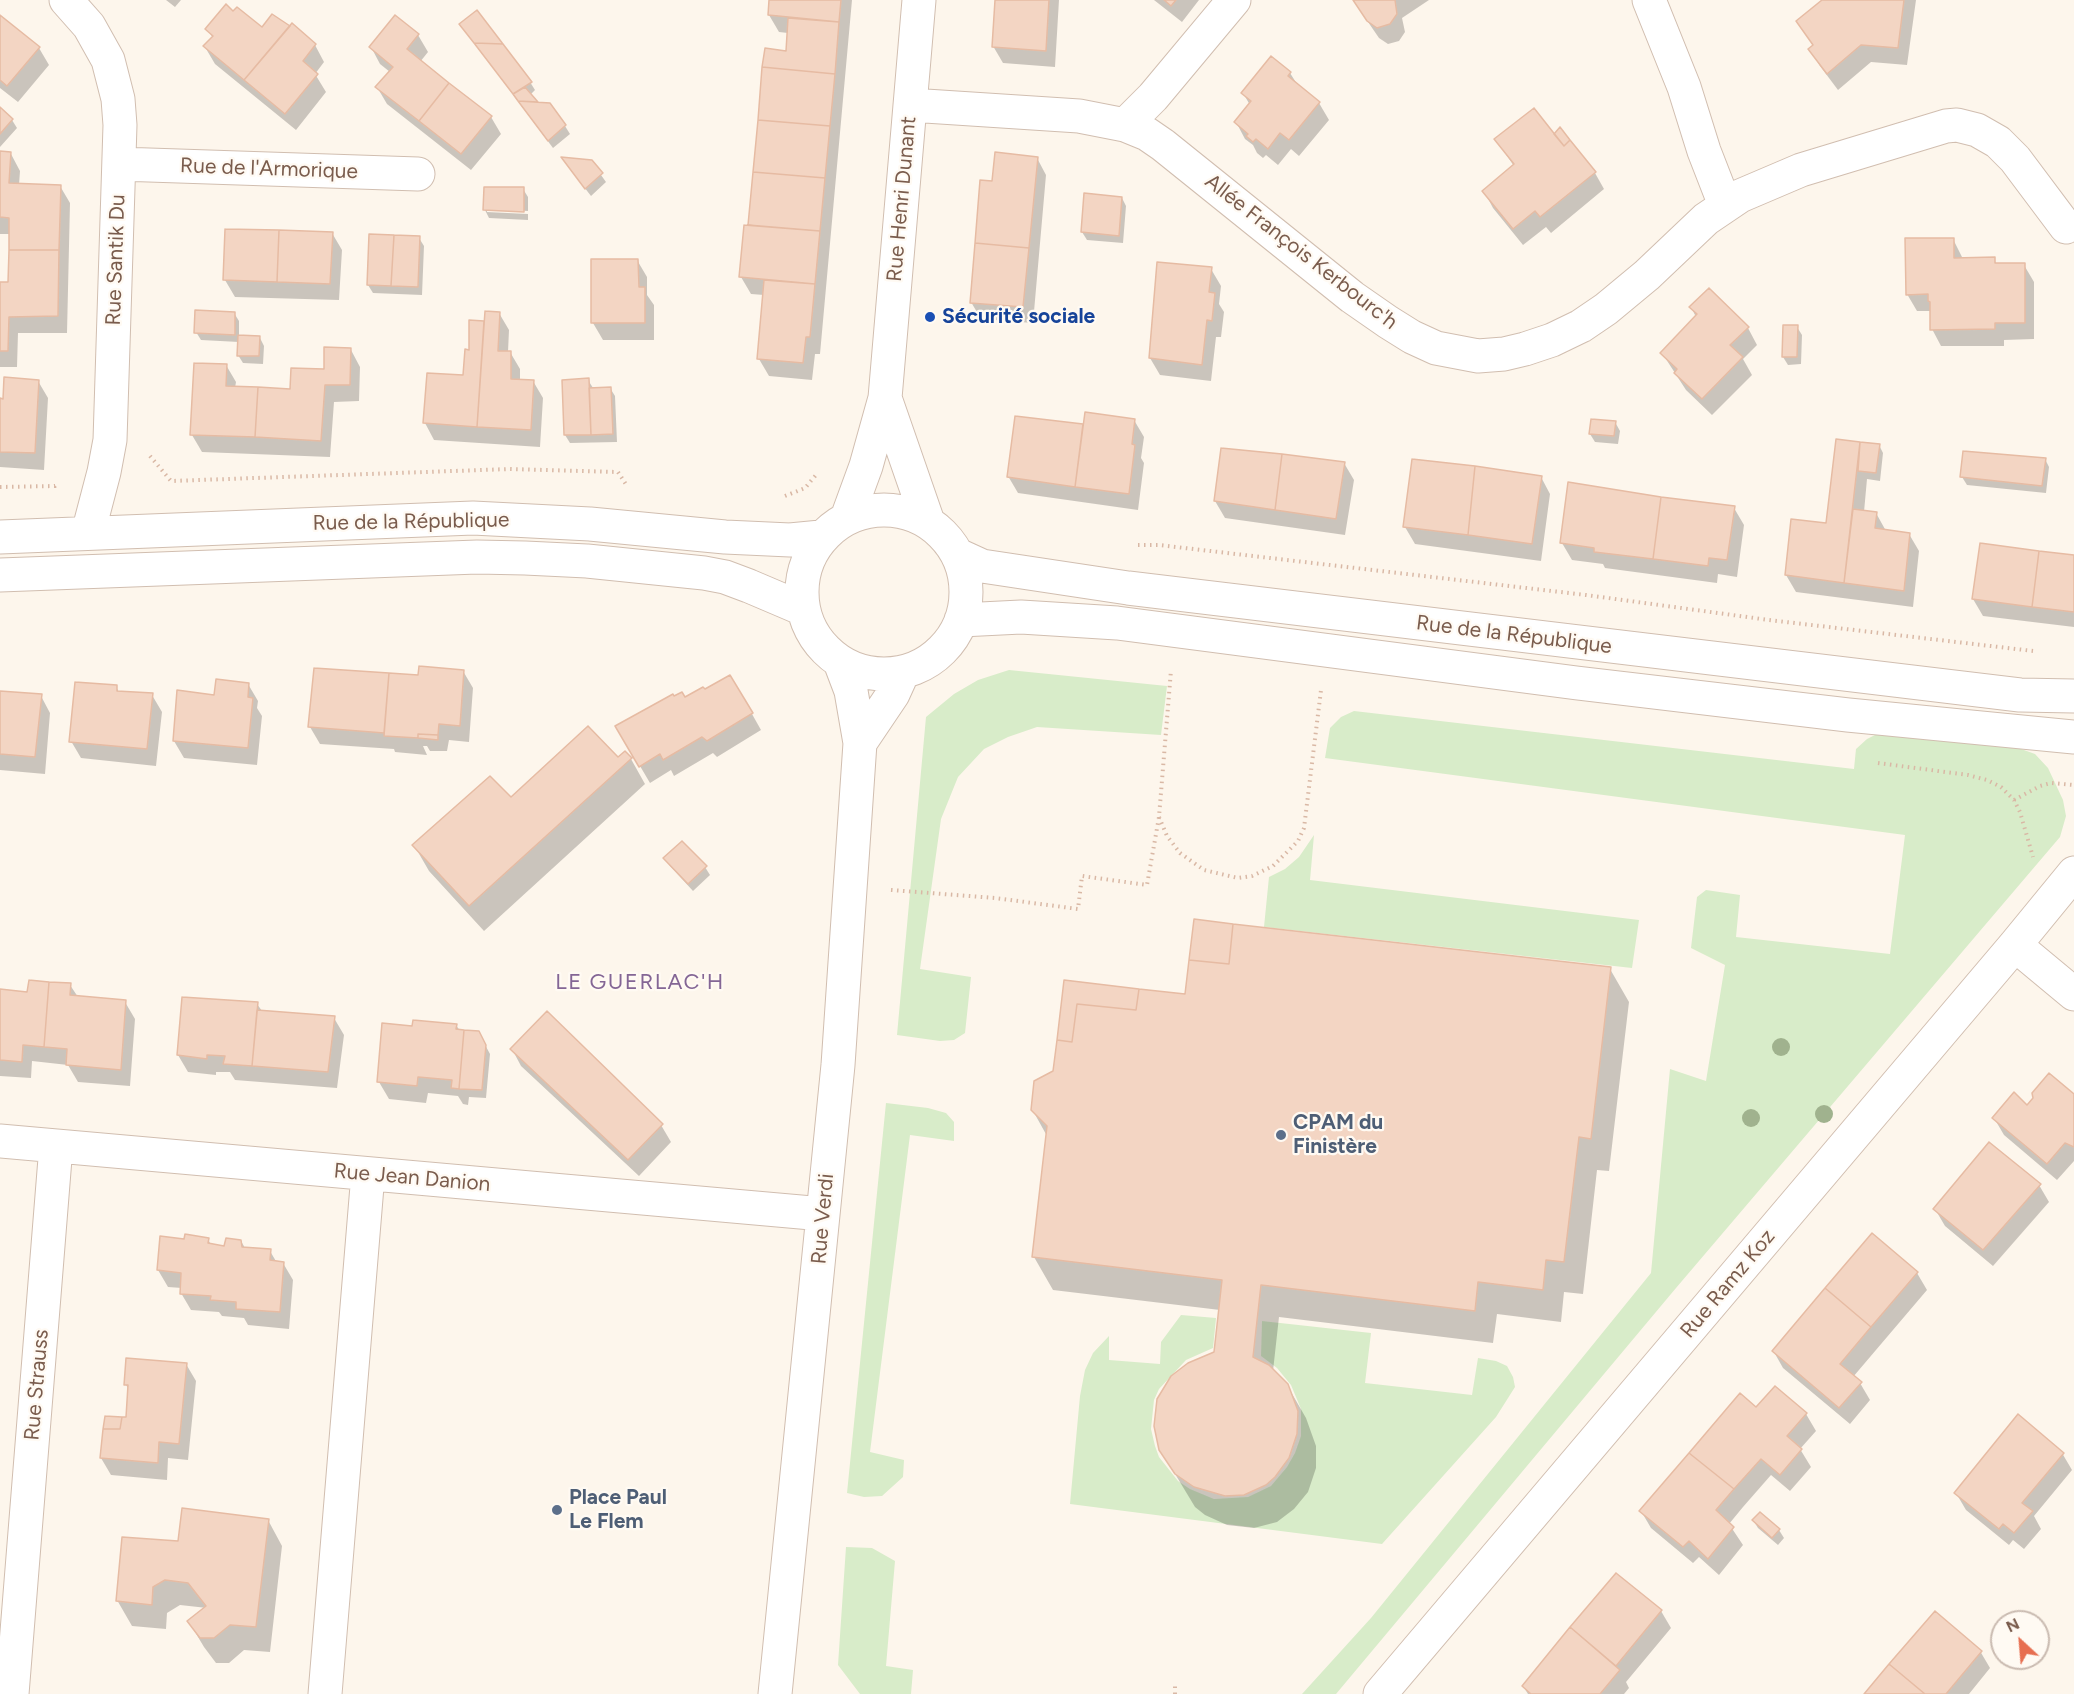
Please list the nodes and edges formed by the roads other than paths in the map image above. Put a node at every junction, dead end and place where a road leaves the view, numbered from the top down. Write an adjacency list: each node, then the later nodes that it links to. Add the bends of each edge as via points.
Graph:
1 (66, 0): 7 (street, Rue Santik Du, via 89,26 108,60 118,99)
2 (920, 0): 5 (street, Rue Henri Dunant)
3 (1234, 0): 6 (street, via 1154,97)
4 (1649, 0): 9 (street)
5 (910, 105): 6 (street, Allée François Kerbourc'h, via 1079,116); 11 (street, Rue Henri Dunant)
6 (1125, 125): 9 (street, Allée François Kerbourc'h, via 1163,144 1388,322 1412,337 1455,353 1504,354 1552,340 1581,326 1639,282)
7 (119, 164): 8 (street, Rue de l'Armorique); 14 (street, Rue Santik Du, via 110,440)
8 (418, 174)
9 (1725, 206): 10 (street, Allée François Kerbourc'h, via 1801,170 1957,125 1977,130 1998,142)
10 (2066, 227)
11 (885, 398): 12 (street, Rue Henri Dunant); 13 (street, Rue Henri Dunant)
12 (847, 518): 13 (street, via 874,510 903,511); 16 (street)
13 (928, 522): 17 (street, via 945,536)
14 (88, 533): 15 (street, Rue de la République); 16 (street, Rue de la République, via 473,518 725,537)
15 (0, 537)
16 (821, 537): 19 (street, via 804,571)
17 (958, 555): 20 (street, via 966,576); 23 (street, Rue de la République, via 982,566 1128,588 2020,695)
18 (0, 575): 19 (street, Rue de la République, via 525,558 704,573 749,585)
19 (802, 609): 21 (street, via 814,636)
20 (961, 620): 22 (street, via 954,635 933,658); 24 (street, Rue de la République, via 1085,620 1836,713)
21 (840, 662): 22 (street, via 881,674); 25 (street, Rue Verdi, via 851,691)
22 (903, 672): 25 (street)
23 (2074, 696)
24 (2074, 737)
25 (860, 742): 32 (street, Rue Verdi, via 838,1065)
26 (2068, 881): 27 (street, Rue Ramz Koz)
27 (2015, 945): 28 (street); 37 (street, Rue Ramz Koz)
28 (2074, 994)
29 (0, 1141): 30 (street, Rue Jean Danion)
30 (56, 1146): 31 (street, Rue Jean Danion); 33 (street, Rue Strauss)
31 (368, 1174): 32 (street, Rue Jean Danion); 35 (street)
32 (823, 1214): 36 (street, Rue Verdi)
33 (9, 1624): 34 (street, Rue Strauss)
34 (12, 1694)
35 (325, 1694)
36 (776, 1694)
37 (1380, 1694)

